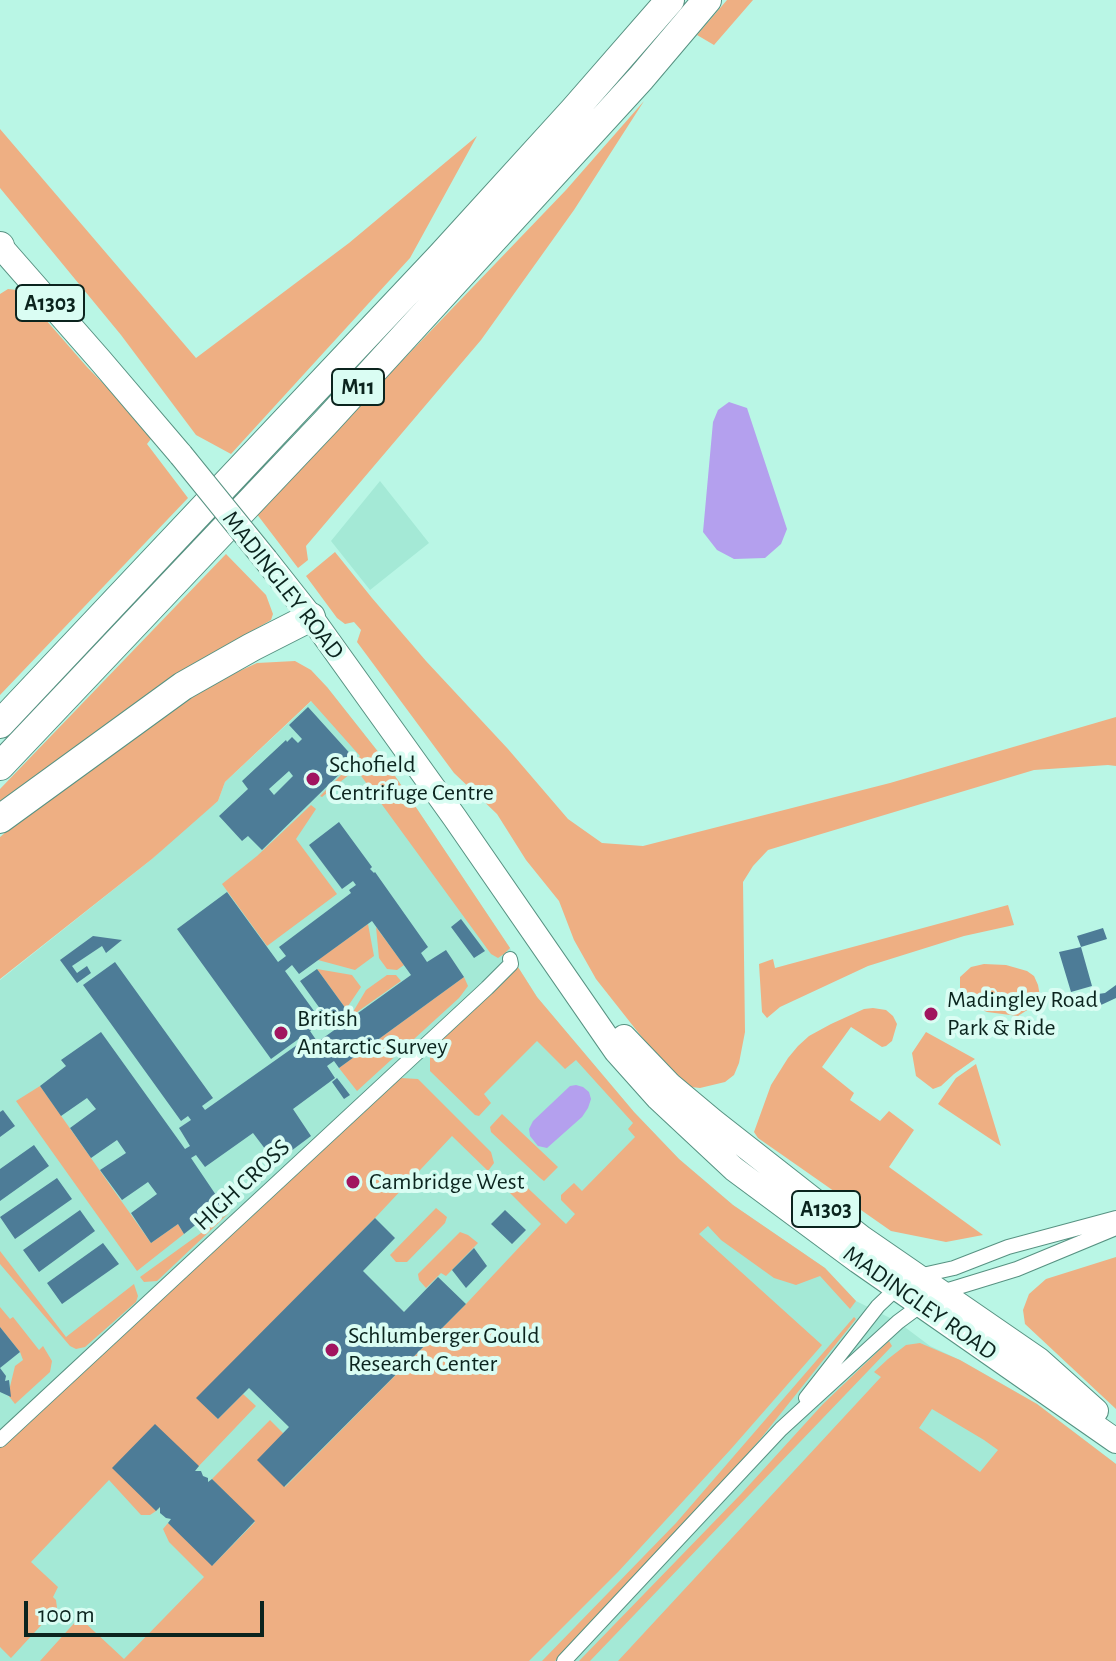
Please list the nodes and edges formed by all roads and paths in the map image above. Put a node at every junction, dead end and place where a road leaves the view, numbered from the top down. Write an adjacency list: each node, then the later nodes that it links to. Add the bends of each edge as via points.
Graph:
1 (670, 0): 5 (highway, M11, via 441,256)
2 (707, 0): 6 (highway, M11, via 327,421)
3 (0, 247): 4 (main road, MADINGLEY ROAD / A1303, bridge, via 181,455)
4 (311, 617): 7 (highway, via 183,686); 11 (main road, MADINGLEY ROAD / A1303, via 616,1051 658,1098 734,1169 858,1261)
5 (0, 724)
6 (0, 766)
7 (0, 819)
8 (510, 959): 16 (street, HIGH CROSS, via 487,988)
9 (1116, 1218): 11 (street)
10 (1116, 1228): 12 (street, via 1017,1269)
11 (907, 1282): 12 (main road, MADINGLEY ROAD / A1303); 13 (main road, MADINGLEY ROAD / A1303); 14 (street, via 878,1306)
12 (942, 1292): 13 (street); 15 (main road, MADINGLEY ROAD / A1303, via 1039,1360)
13 (921, 1305): 14 (street); 17 (main road, MADINGLEY ROAD / A1303)
14 (781, 1429): 18 (street)
15 (1116, 1432)
16 (0, 1440)
17 (1116, 1441)
18 (564, 1661)

